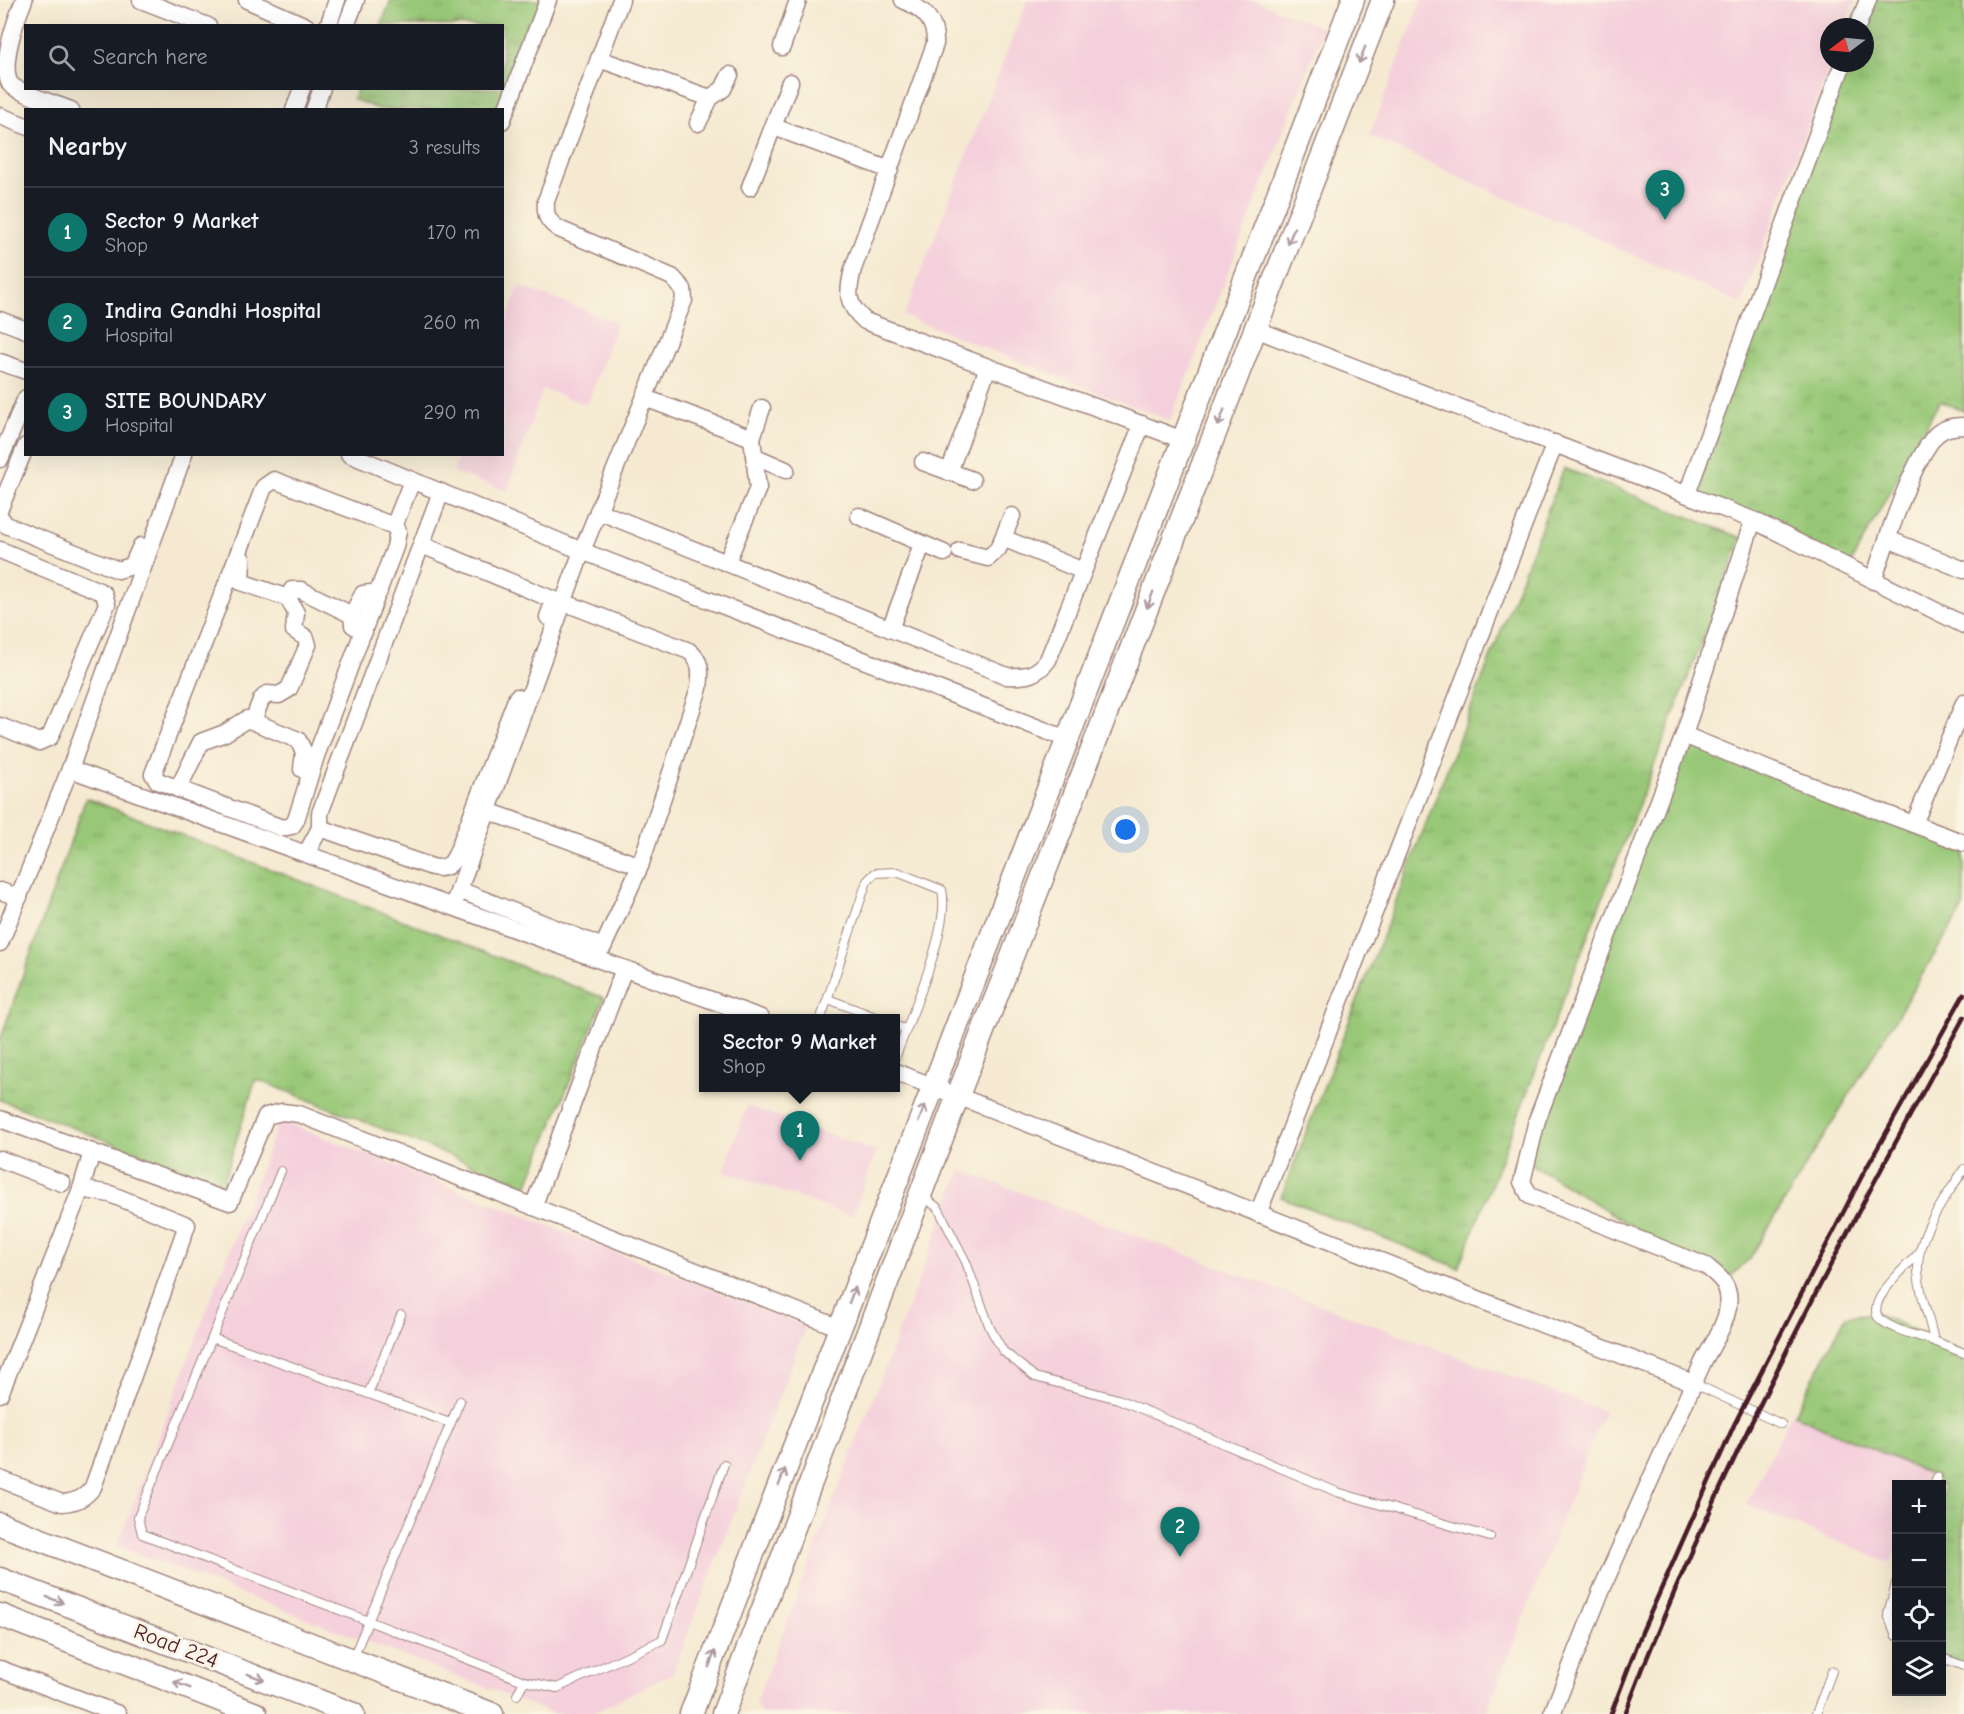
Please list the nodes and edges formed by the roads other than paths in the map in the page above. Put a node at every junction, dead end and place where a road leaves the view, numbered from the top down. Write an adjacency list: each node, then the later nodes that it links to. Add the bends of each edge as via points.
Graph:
1 (24, 0): 26 (street, via 3,56 2,74 11,86)
2 (141, 0): 14 (street)
3 (247, 0): 15 (street)
4 (337, 0): 16 (street)
5 (356, 0): 17 (street)
6 (548, 0): 30 (street)
7 (621, 0): 19 (street)
8 (798, 0): 18 (street)
9 (903, 0): 34 (street, via 926,15 936,29 935,44)
10 (1353, 0): 48 (street)
11 (1383, 0): 38 (street, one-way to 38)
12 (1868, 0): 13 (street)
13 (1861, 18)
14 (203, 24)
15 (301, 24)
16 (329, 24)
17 (347, 24)
18 (782, 47)
19 (598, 59): 25 (street); 42 (street, via 545,213 549,223 559,229 672,277 683,289 680,312)
20 (1840, 72): 61 (street)
21 (730, 75): 25 (street, via 723,89)
22 (790, 82): 33 (street)
23 (301, 90): 27 (street)
24 (322, 90): 28 (street)
25 (710, 98): 31 (street)
26 (66, 108)
27 (295, 108)
28 (318, 108)
29 (0, 116): 32 (street)
30 (504, 116)
31 (698, 123)
32 (24, 125)
33 (774, 128): 34 (street); 35 (street)
34 (890, 170): 40 (street, via 853,269 848,289 851,309 865,321)
35 (750, 188)
36 (0, 320): 37 (street)
37 (24, 329)
38 (1256, 329): 49 (street); 117 (street, one-way to 117)
39 (0, 362): 41 (street)
40 (988, 367): 45 (street); 57 (street)
41 (24, 369)
42 (645, 398): 47 (street); 64 (street)
43 (24, 403): 54 (street)
44 (762, 408): 47 (street)
45 (1142, 424): 48 (street); 79 (street)
46 (1964, 426): 71 (street, via 1947,428 1935,436 1915,471)
47 (752, 438): 53 (street)
48 (1183, 440): 93 (street)
49 (1555, 443): 61 (street); 127 (street)
50 (24, 451): 63 (street)
51 (183, 456): 80 (street)
52 (353, 456): 59 (street)
53 (756, 457): 56 (street); 77 (street, via 758,488)
54 (0, 459)
55 (923, 462): 57 (street)
56 (786, 470)
57 (949, 472): 58 (street)
58 (972, 480)
59 (412, 481): 60 (street); 69 (street)
60 (441, 492): 72 (street); 75 (street)
61 (1687, 494): 68 (street)
62 (160, 498): 80 (street)
63 (0, 508)
64 (598, 511): 75 (street); 77 (street)
65 (859, 516): 73 (street)
66 (1012, 516): 70 (street)
67 (0, 517): 80 (street, via 6,525 118,570)
68 (1753, 520): 81 (street); 92 (street)
69 (394, 526): 76 (street, via 274,480 264,487); 82 (street, via 398,538)
70 (1003, 538): 73 (street, via 988,558); 79 (street)
71 (1888, 539): 78 (street); 81 (street)
72 (422, 545): 99 (street, via 320,813); 99 (street, via 554,600 553,604 452,864 432,867)
73 (922, 545): 87 (street)
74 (0, 550): 91 (street, via 99,591 107,599 50,737 39,742)
75 (582, 551): 84 (street); 93 (street)
76 (237, 557): 83 (street, via 243,561 241,582); 96 (street, via 153,770 158,781)
77 (727, 562): 87 (street)
78 (1964, 570)
79 (1083, 571): 87 (street, via 1048,660 1040,671 1025,677 1007,676)
80 (134, 572): 94 (street)
81 (1873, 581): 86 (street)
82 (379, 592): 85 (street, via 363,594); 88 (street)
83 (288, 598): 85 (street, via 292,590 301,590); 90 (street, via 296,613 294,630 306,638 308,645 289,689 279,695 267,694)
84 (563, 602): 97 (street); 102 (street, via 689,651 699,663 699,688)
85 (352, 615): 88 (street, via 353,625)
86 (1964, 625)
87 (890, 629)
88 (364, 632): 95 (street)
89 (1964, 703): 98 (street)
90 (253, 721): 95 (street, via 298,740 304,752 302,769); 96 (street, via 243,720 225,733 201,742)
91 (0, 726)
92 (1684, 735): 98 (street); 134 (street, via 1537,1120 1522,1182 1530,1196 1706,1266 1724,1283 1729,1299 1721,1329)
93 (1067, 739): 116 (street)
94 (70, 769): 101 (street); 104 (street)
95 (310, 774): 96 (street, via 296,820 288,828)
96 (178, 789)
97 (488, 811): 102 (street); 105 (street)
98 (1914, 824): 100 (street)
99 (320, 828): 101 (street)
100 (1964, 843)
101 (306, 854): 105 (street)
102 (640, 866): 105 (street, via 603,947)
103 (0, 891): 104 (street)
104 (19, 897): 106 (street)
105 (456, 898): 107 (street)
106 (0, 943)
107 (624, 969): 109 (street); 126 (street)
108 (828, 999): 110 (lane); 111 (lane); 113 (lane, via 867,881 875,873 897,872 942,890 945,903 927,972)
109 (750, 1014)
110 (822, 1014)
111 (867, 1014)
112 (900, 1027): 113 (lane)
113 (906, 1029): 114 (lane)
114 (900, 1045)
115 (900, 1074): 116 (street)
116 (932, 1087): 117 (street); 130 (street, one-way to 116)
117 (957, 1098): 125 (street); 127 (street)
118 (0, 1119): 119 (street)
119 (92, 1152): 124 (street); 126 (street, via 230,1202 266,1116 291,1113)
120 (0, 1159): 123 (street)
121 (1964, 1169): 128 (lane)
122 (281, 1171): 131 (lane)
123 (62, 1183)
124 (81, 1189): 135 (street); 141 (street, via 110,1194 184,1221 187,1231 93,1487 83,1498 62,1503)
125 (921, 1194): 143 (lane, via 938,1208 966,1262 990,1328 1003,1351 1035,1377 1118,1399 1337,1491); 162 (street)
126 (533, 1207): 130 (street)
127 (1258, 1214): 134 (street)
128 (1919, 1253): 132 (lane, via 1918,1270); 132 (lane, via 1882,1293 1876,1313 1888,1324)
129 (401, 1315): 136 (lane)
130 (840, 1328): 161 (street, one-way to 130)
131 (213, 1338): 136 (lane); 147 (lane, via 138,1517 142,1534)
132 (1934, 1341): 133 (lane)
133 (1964, 1353)
134 (1693, 1383): 139 (lane); 163 (street, via 1603,1586)
135 (0, 1394)
136 (368, 1394): 138 (lane)
137 (460, 1401): 138 (lane)
138 (450, 1423): 147 (lane)
139 (1781, 1424)
140 (724, 1464): 154 (lane, via 662,1640 557,1688)
141 (0, 1479)
142 (0, 1524): 149 (street)
143 (1490, 1537)
144 (0, 1579): 159 (street, Road 224, one-way to 159)
145 (1892, 1598): 148 (lane, via 1888,1614)
146 (0, 1615): 158 (street, Road 224, one-way to 146)
147 (368, 1623): 149 (lane); 154 (lane)
148 (1892, 1625)
149 (353, 1659): 160 (street)
150 (1946, 1660): 151 (lane)
151 (1964, 1666)
152 (0, 1669): 156 (street)
153 (1832, 1671): 164 (lane)
154 (524, 1681): 155 (lane)
155 (517, 1695)
156 (92, 1709): 157 (street)
157 (118, 1714)
158 (256, 1714)
159 (353, 1714)
160 (492, 1714)
161 (691, 1714)
162 (723, 1714)
163 (1552, 1714)
164 (1816, 1714)

